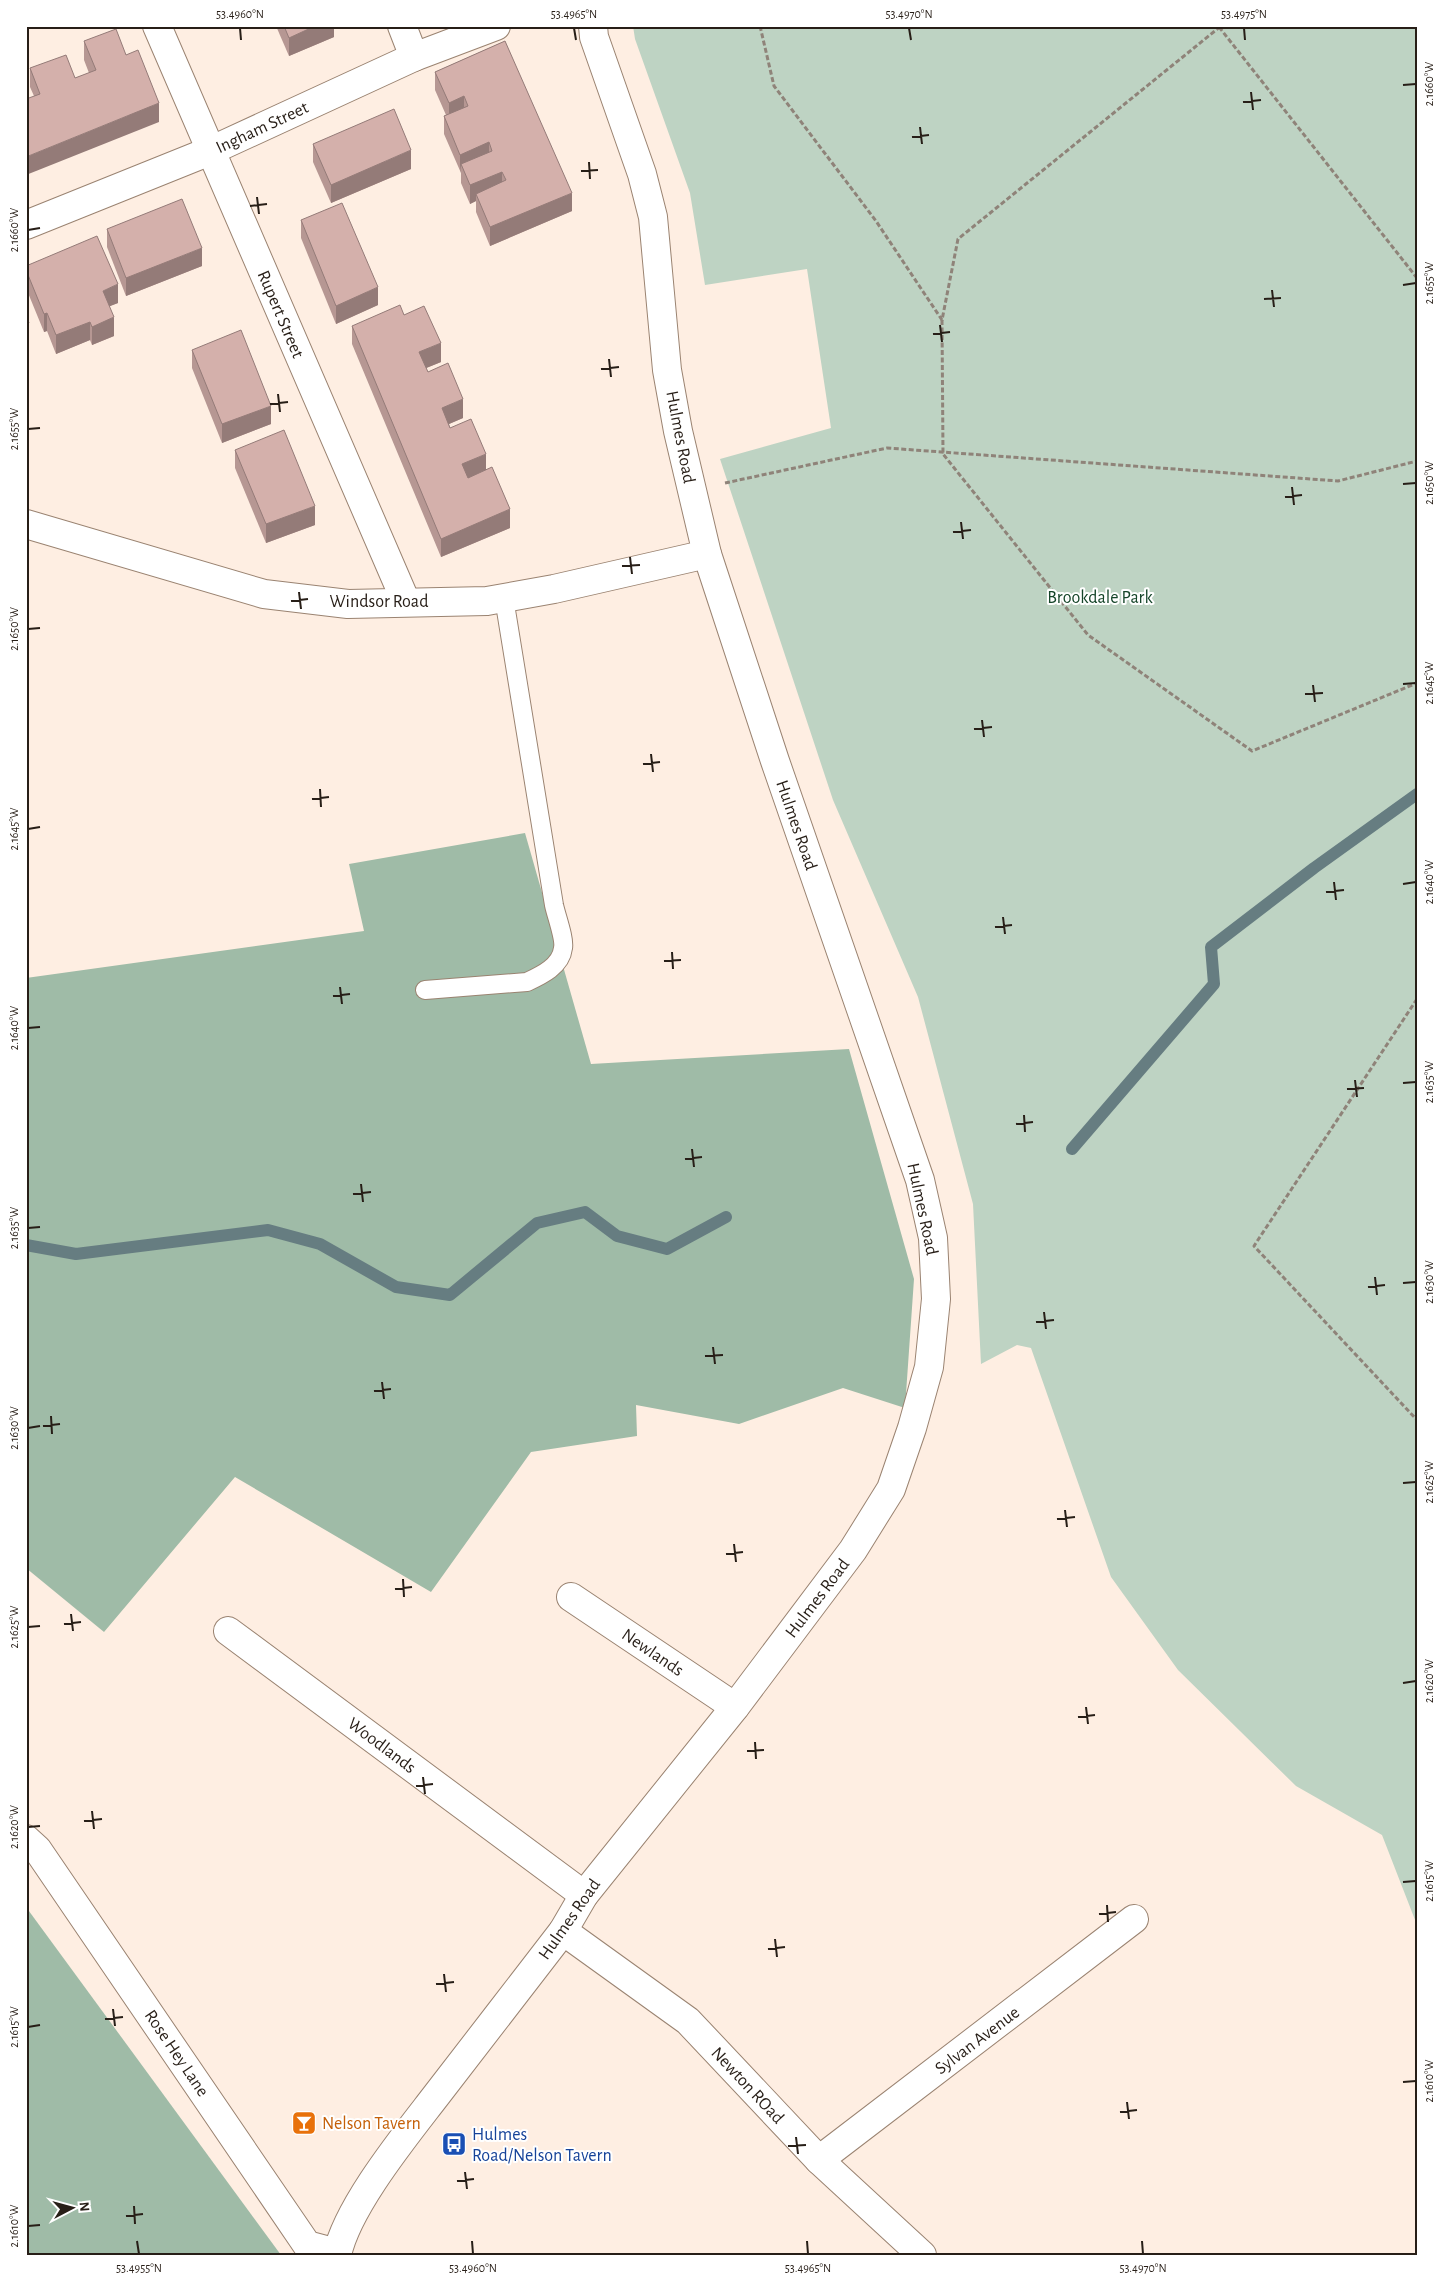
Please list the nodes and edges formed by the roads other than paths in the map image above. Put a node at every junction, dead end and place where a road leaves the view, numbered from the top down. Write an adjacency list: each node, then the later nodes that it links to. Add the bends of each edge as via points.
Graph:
1 (157, 26): 6 (street, Rupert Street)
2 (402, 26): 5 (street)
3 (496, 26): 5 (street, Ingham Street)
4 (592, 26): 9 (street, Hulmes Road, via 642,174 653,218 667,370)
5 (414, 57): 6 (street, Ingham Street)
6 (210, 150): 7 (street, Ingham Street); 11 (street, Rupert Street)
7 (26, 225)
8 (26, 524): 11 (street, Windsor Road, via 264,594 348,604)
9 (707, 554): 10 (street, Windsor Road); 15 (street, Hulmes Road, via 920,1180 933,1238 936,1300 929,1367 891,1489 853,1550)
10 (504, 598): 11 (street, Windsor Road); 12 (lane, via 563,948 554,965 527,982)
11 (406, 602)
12 (425, 990)
13 (570, 1597): 15 (street, Newlands)
14 (228, 1632): 17 (street, Woodlands)
15 (735, 1707): 17 (street, Hulmes Road)
16 (26, 1838): 21 (street, Rose Hey Lane, via 37,1849 307,2245)
17 (584, 1895): 19 (street, Hulmes Road)
18 (1134, 1919): 20 (street, Sylvan Avenue)
19 (563, 1931): 20 (street, Newton ROad, via 688,2021); 21 (street, Hulmes Road, via 398,2146 363,2198)
20 (819, 2160): 22 (street, Newton ROad)
21 (337, 2254)
22 (922, 2255)

